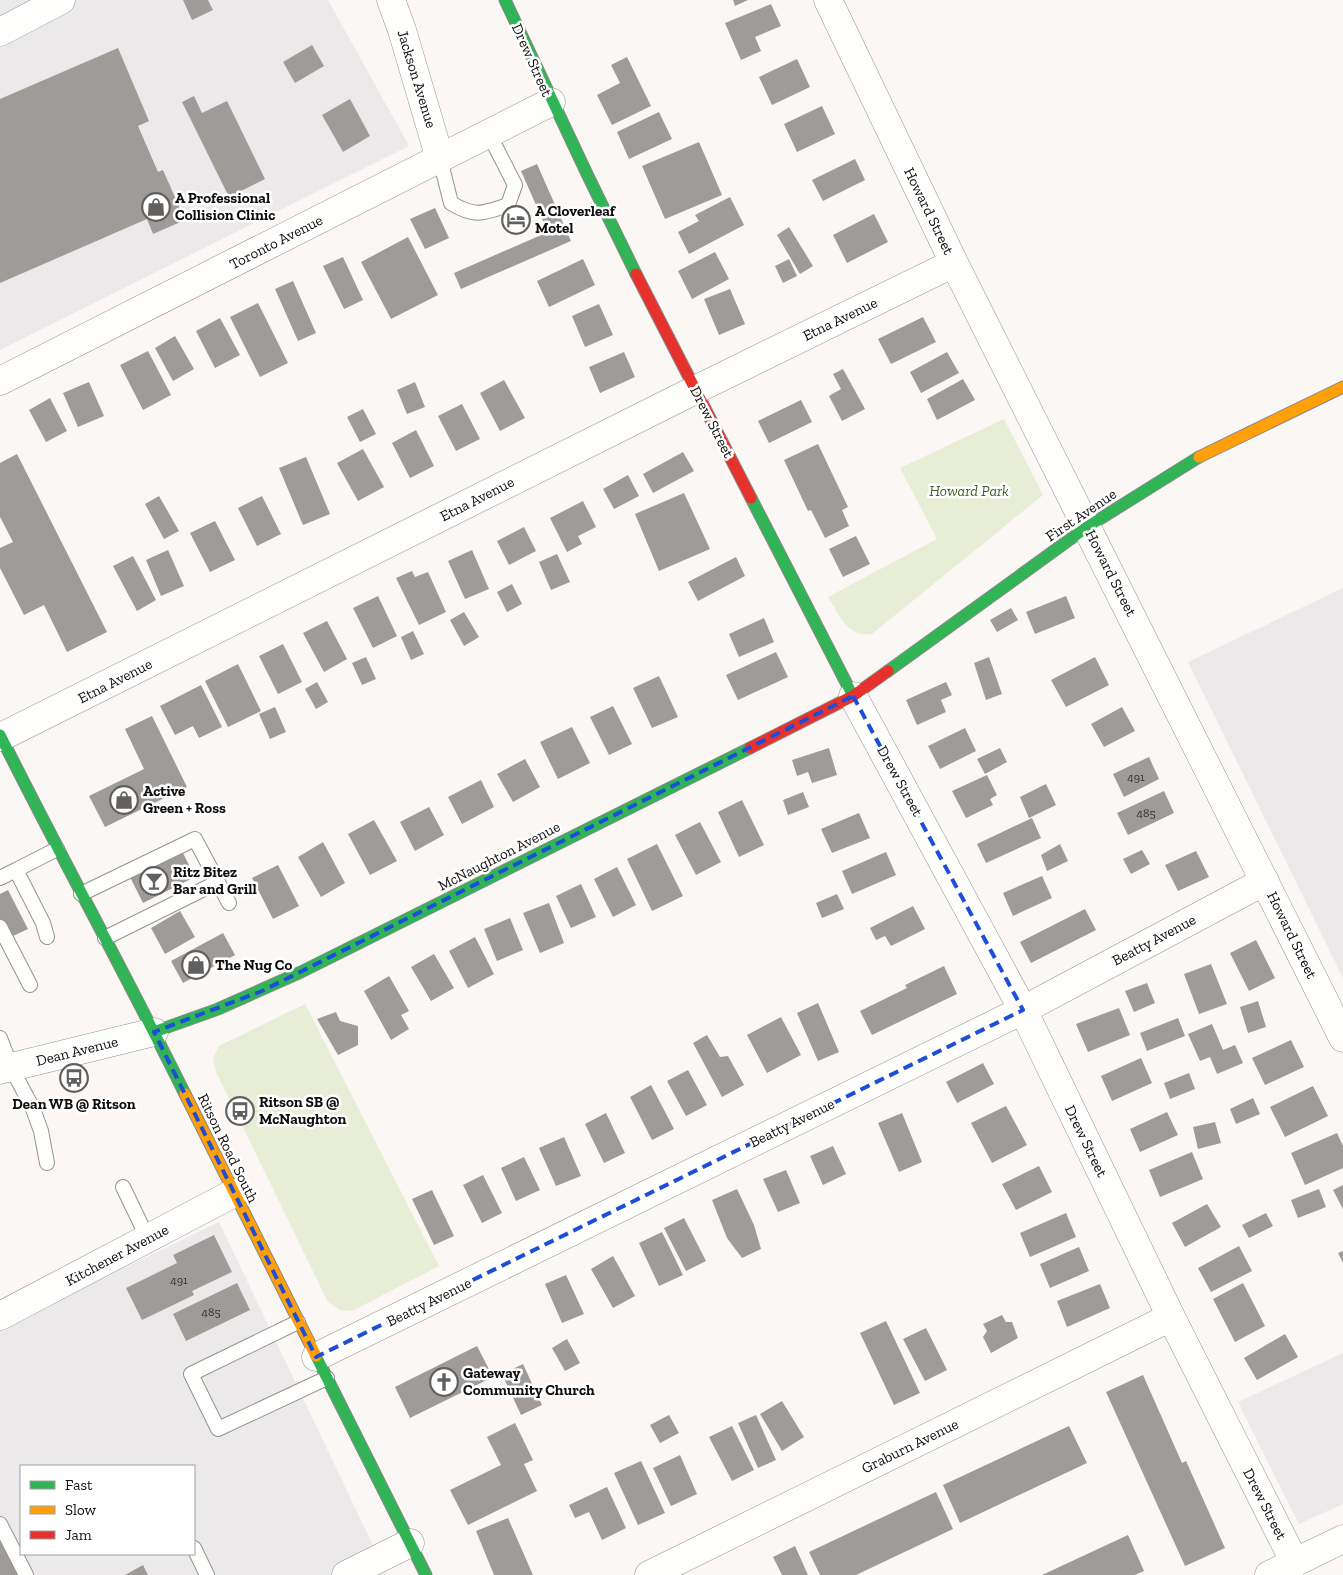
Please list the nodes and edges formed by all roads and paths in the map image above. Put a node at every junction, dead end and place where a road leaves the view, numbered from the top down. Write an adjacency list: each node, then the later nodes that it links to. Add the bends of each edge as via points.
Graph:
1 (61, 0): 5 (street)
2 (391, 0): 8 (street, Jackson Avenue)
3 (505, 0): 6 (main road, Drew Street)
4 (828, 0): 9 (street, Howard Street)
5 (0, 32)
6 (551, 102): 7 (street, Toronto Avenue); 12 (main road, Drew Street)
7 (489, 134): 8 (street, Toronto Avenue); 8 (lane, via 514,185 508,205 483,214 464,212 451,204)
8 (440, 159): 10 (street, Toronto Avenue)
9 (954, 263): 12 (street, Etna Avenue); 13 (street, Howard Street)
10 (0, 381)
11 (1343, 387): 13 (main road, First Avenue, via 1195,460)
12 (695, 390): 14 (main road, Drew Street); 15 (street, Etna Avenue)
13 (1087, 527): 14 (main road, First Avenue); 19 (street, Howard Street)
14 (853, 696): 27 (street, Drew Street); 28 (main road, McNaughton Avenue, via 262,991)
15 (0, 736): 16 (main road, Ritson Road South)
16 (57, 849): 17 (lane); 21 (main road, Ritson Road South)
17 (16, 870): 18 (lane); 24 (lane)
18 (0, 878)
19 (1265, 881): 27 (street, Beatty Avenue); 30 (street, Howard Street)
20 (218, 882): 21 (lane, via 195,839); 22 (lane); 25 (lane)
21 (81, 894): 25 (main road, Ritson Road South)
22 (229, 903)
23 (0, 927): 26 (lane)
24 (47, 937)
25 (105, 938): 28 (main road, Ritson Road South)
26 (30, 985)
27 (1023, 1010): 37 (street, Drew Street); 39 (street, Beatty Avenue)
28 (154, 1032): 31 (street, Dean Avenue); 34 (main road, Ritson Road South)
29 (0, 1038): 31 (lane)
30 (1343, 1038)
31 (6, 1068): 32 (lane, via 33,1109 42,1131)
32 (46, 1163)
33 (123, 1187): 35 (lane)
34 (234, 1193): 35 (street, Kitchener Avenue); 38 (main road, Ritson Road South)
35 (148, 1239): 36 (street, Kitchener Avenue)
36 (0, 1316)
37 (1170, 1317): 44 (street, Drew Street); 49 (street, Graburn Avenue)
38 (298, 1322): 39 (main road, Ritson Road South); 39 (lane, via 191,1374 218,1429)
39 (321, 1368): 42 (main road, Ritson Road South)
40 (0, 1524): 45 (lane)
41 (1343, 1539): 44 (street)
42 (410, 1543): 47 (street); 48 (main road, Ritson Road South)
43 (195, 1550): 46 (lane)
44 (1295, 1563): 50 (street)
45 (26, 1575)
46 (207, 1575)
47 (346, 1575)
48 (426, 1575)
49 (649, 1575)
50 (1269, 1575)

